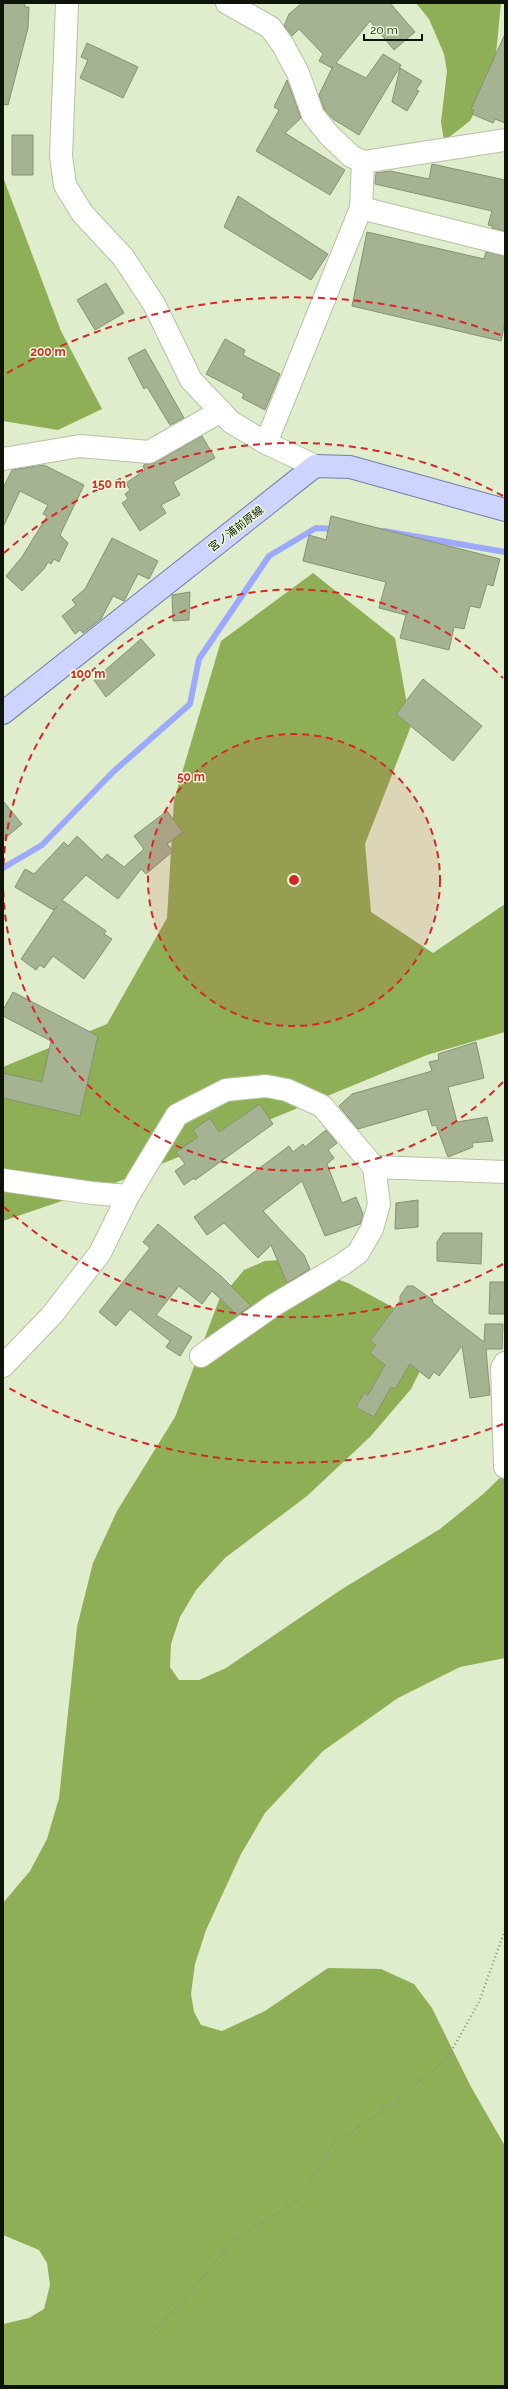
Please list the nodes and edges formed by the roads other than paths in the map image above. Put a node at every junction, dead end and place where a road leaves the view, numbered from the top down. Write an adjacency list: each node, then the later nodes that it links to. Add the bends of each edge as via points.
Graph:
1 (68, 3): 7 (street, via 61,156 65,185 82,213 123,257 154,304 191,380)
2 (227, 3): 4 (street, via 270,27 298,74 313,115 329,136 351,156)
3 (505, 140): 4 (street)
4 (363, 162): 5 (street)
5 (361, 208): 6 (street); 8 (street)
6 (505, 244)
7 (221, 411): 8 (street, via 232,422); 9 (street, via 149,452 80,446)
8 (266, 443): 10 (street)
9 (3, 459)
10 (315, 466): 11 (main road, via 350,467); 12 (main road, 宮ノ浦前原線)
11 (505, 510)
12 (3, 713)
13 (374, 1167): 14 (street); 16 (street, via 322,1106 287,1090 266,1086 226,1090 177,1115); 17 (street, via 379,1204 372,1229 358,1253 274,1305)
14 (505, 1172)
15 (3, 1180): 16 (street)
16 (128, 1196): 19 (street, via 100,1253 52,1315)
17 (201, 1356)
18 (505, 1364): 20 (street, via 502,1368)
19 (3, 1366)
20 (505, 1467)

